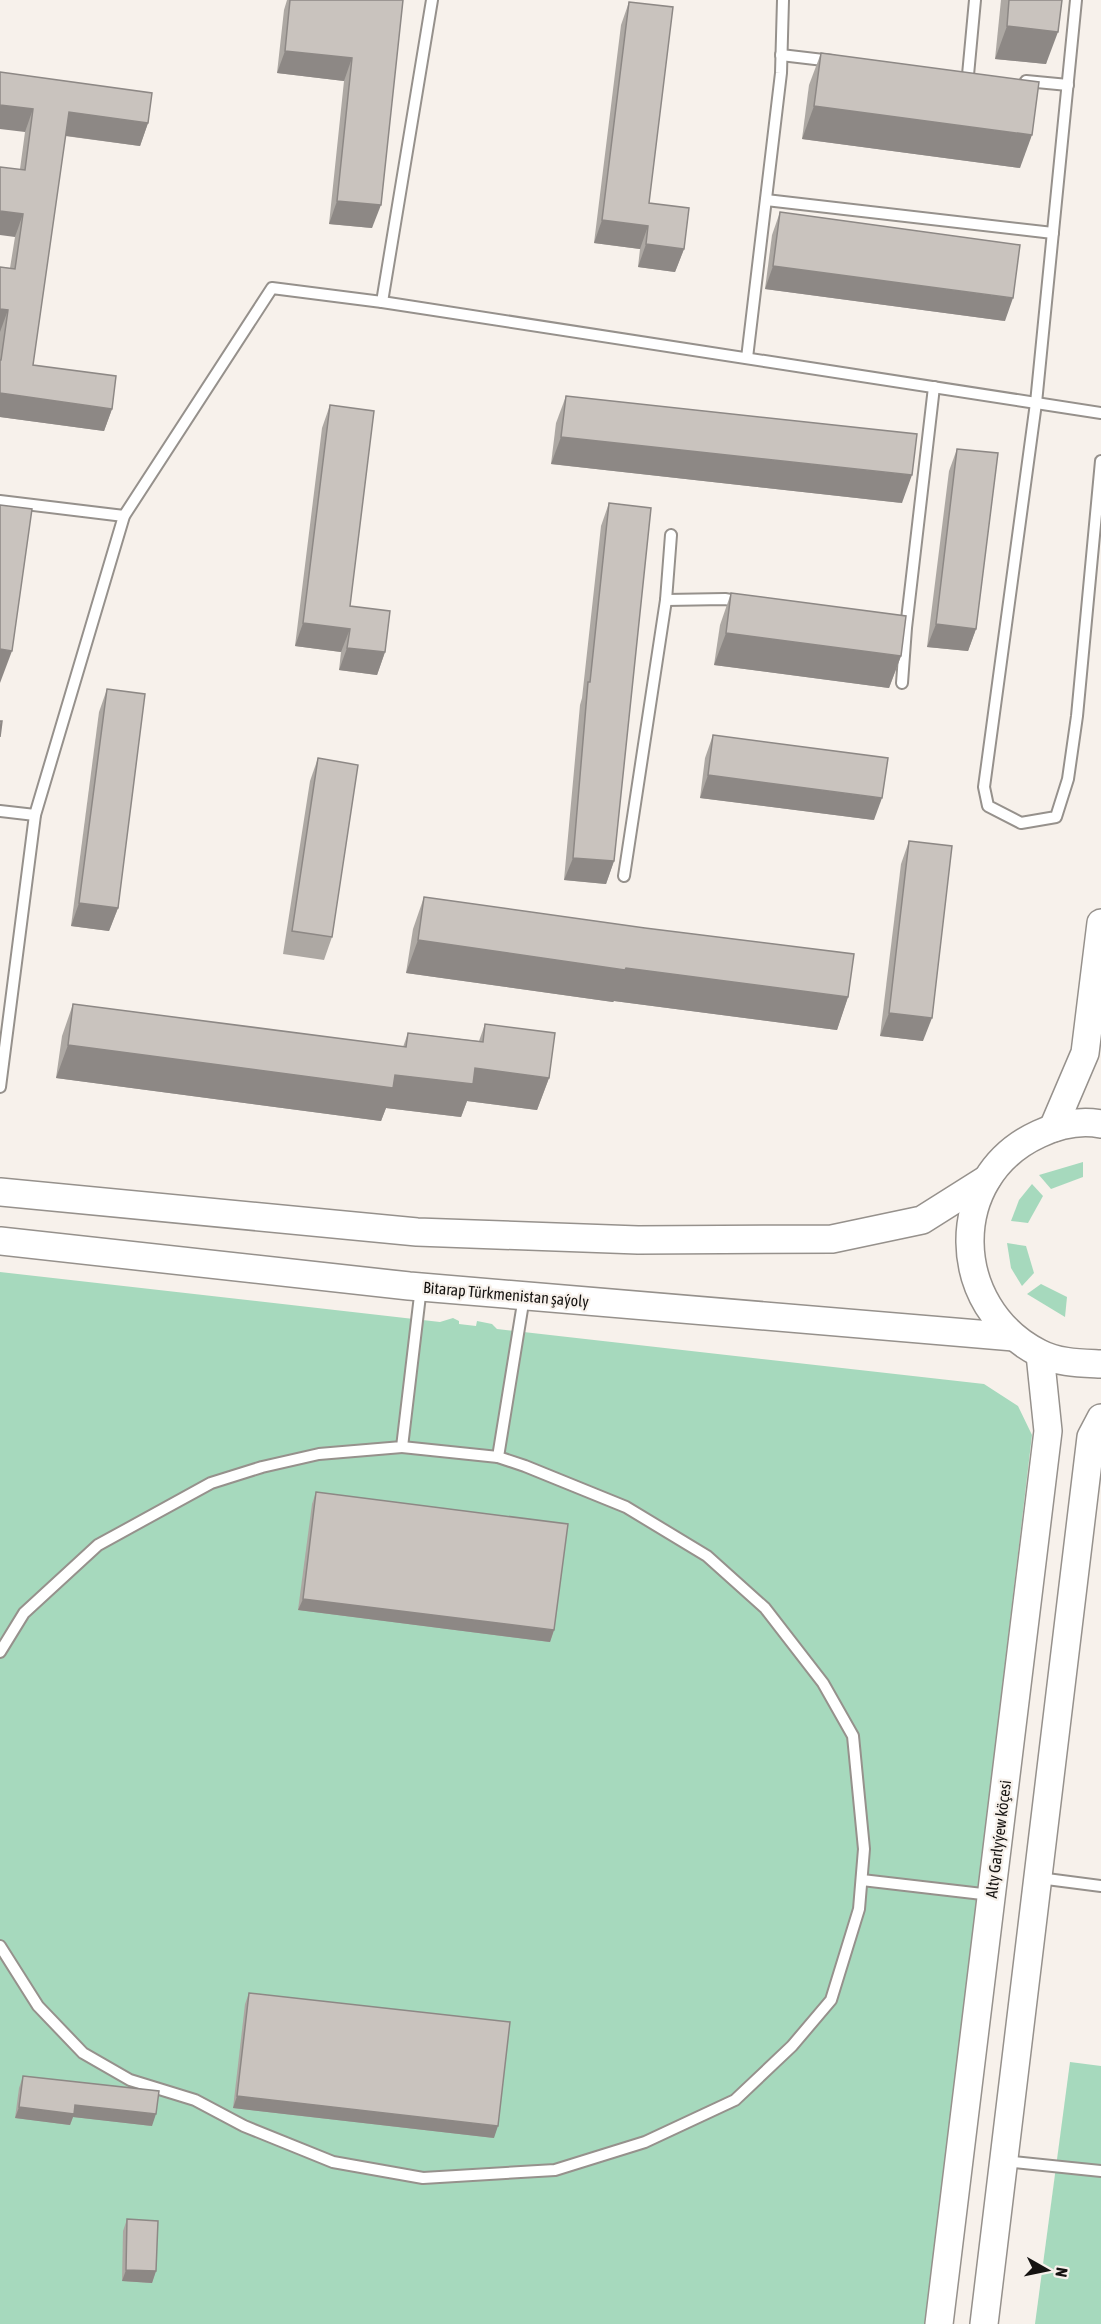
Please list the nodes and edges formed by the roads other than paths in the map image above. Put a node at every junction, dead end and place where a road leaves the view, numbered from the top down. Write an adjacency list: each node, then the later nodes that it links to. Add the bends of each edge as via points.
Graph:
1 (432, 0): 12 (lane)
2 (783, 0): 5 (lane)
3 (975, 0): 7 (lane, via 973,75)
4 (1076, 0): 9 (lane)
5 (782, 55): 6 (lane); 10 (lane)
6 (840, 61)
7 (956, 74)
8 (1012, 80): 9 (lane)
9 (1068, 86): 11 (lane)
10 (766, 200): 11 (lane); 13 (lane)
11 (1053, 233): 15 (lane)
12 (382, 302): 13 (lane); 19 (lane, via 272,288)
13 (747, 358): 14 (lane)
14 (934, 387): 15 (lane); 23 (lane, via 901,627)
15 (1036, 403): 16 (lane); 17 (lane, via 984,787 988,806 1021,823 1056,817 1068,779)
16 (1101, 413)
17 (1101, 461)
18 (0, 501): 19 (lane)
19 (124, 516): 25 (lane)
20 (671, 535): 21 (lane)
21 (666, 600): 22 (lane, via 725,599); 26 (lane)
22 (759, 604)
23 (903, 683)
24 (0, 811): 25 (lane)
25 (35, 815): 28 (lane)
26 (624, 876)
27 (1101, 923): 30 (main road, via 1085,1053)
28 (0, 1087)
29 (1101, 1124): 30 (main road)
30 (1053, 1128): 31 (main road, via 1027,1139)
31 (987, 1179): 32 (main road, via 922,1220 832,1239 638,1240 417,1232); 36 (main road, via 973,1211 969,1246 975,1280 990,1312)
32 (0, 1192)
33 (0, 1241): 34 (main road, Bitarap Türkmenistan şaýoly)
34 (421, 1287): 35 (main road, Bitarap Türkmenistan şaýoly); 40 (lane)
35 (524, 1295): 36 (main road, Bitarap Türkmenistan şaýoly); 41 (lane)
36 (1014, 1337): 37 (main road)
37 (1040, 1354): 38 (main road, via 1071,1363); 46 (main road, Alty Garlyýew köçesi, via 1048,1431)
38 (1101, 1364)
39 (1101, 1418): 43 (main road, via 1091,1437)
40 (402, 1447): 41 (lane); 42 (lane, via 320,1454 211,1483 98,1545 24,1613)
41 (498, 1457): 44 (lane, via 626,1507 707,1556 765,1608 823,1683 853,1736 864,1849)
42 (0, 1652)
43 (1038, 1878): 45 (lane); 48 (main road)
44 (862, 1880): 46 (lane); 47 (lane, via 859,1909 831,2000 792,2046 735,2100 645,2142 555,2169 423,2178 333,2162 195,2100 130,2080 83,2053 38,2006)
45 (1101, 1886)
46 (992, 1895): 50 (main road, Alty Garlyýew köçesi)
47 (0, 1946)
48 (1004, 2161): 49 (lane); 51 (main road)
49 (1101, 2171)
50 (939, 2324)
51 (984, 2324)

